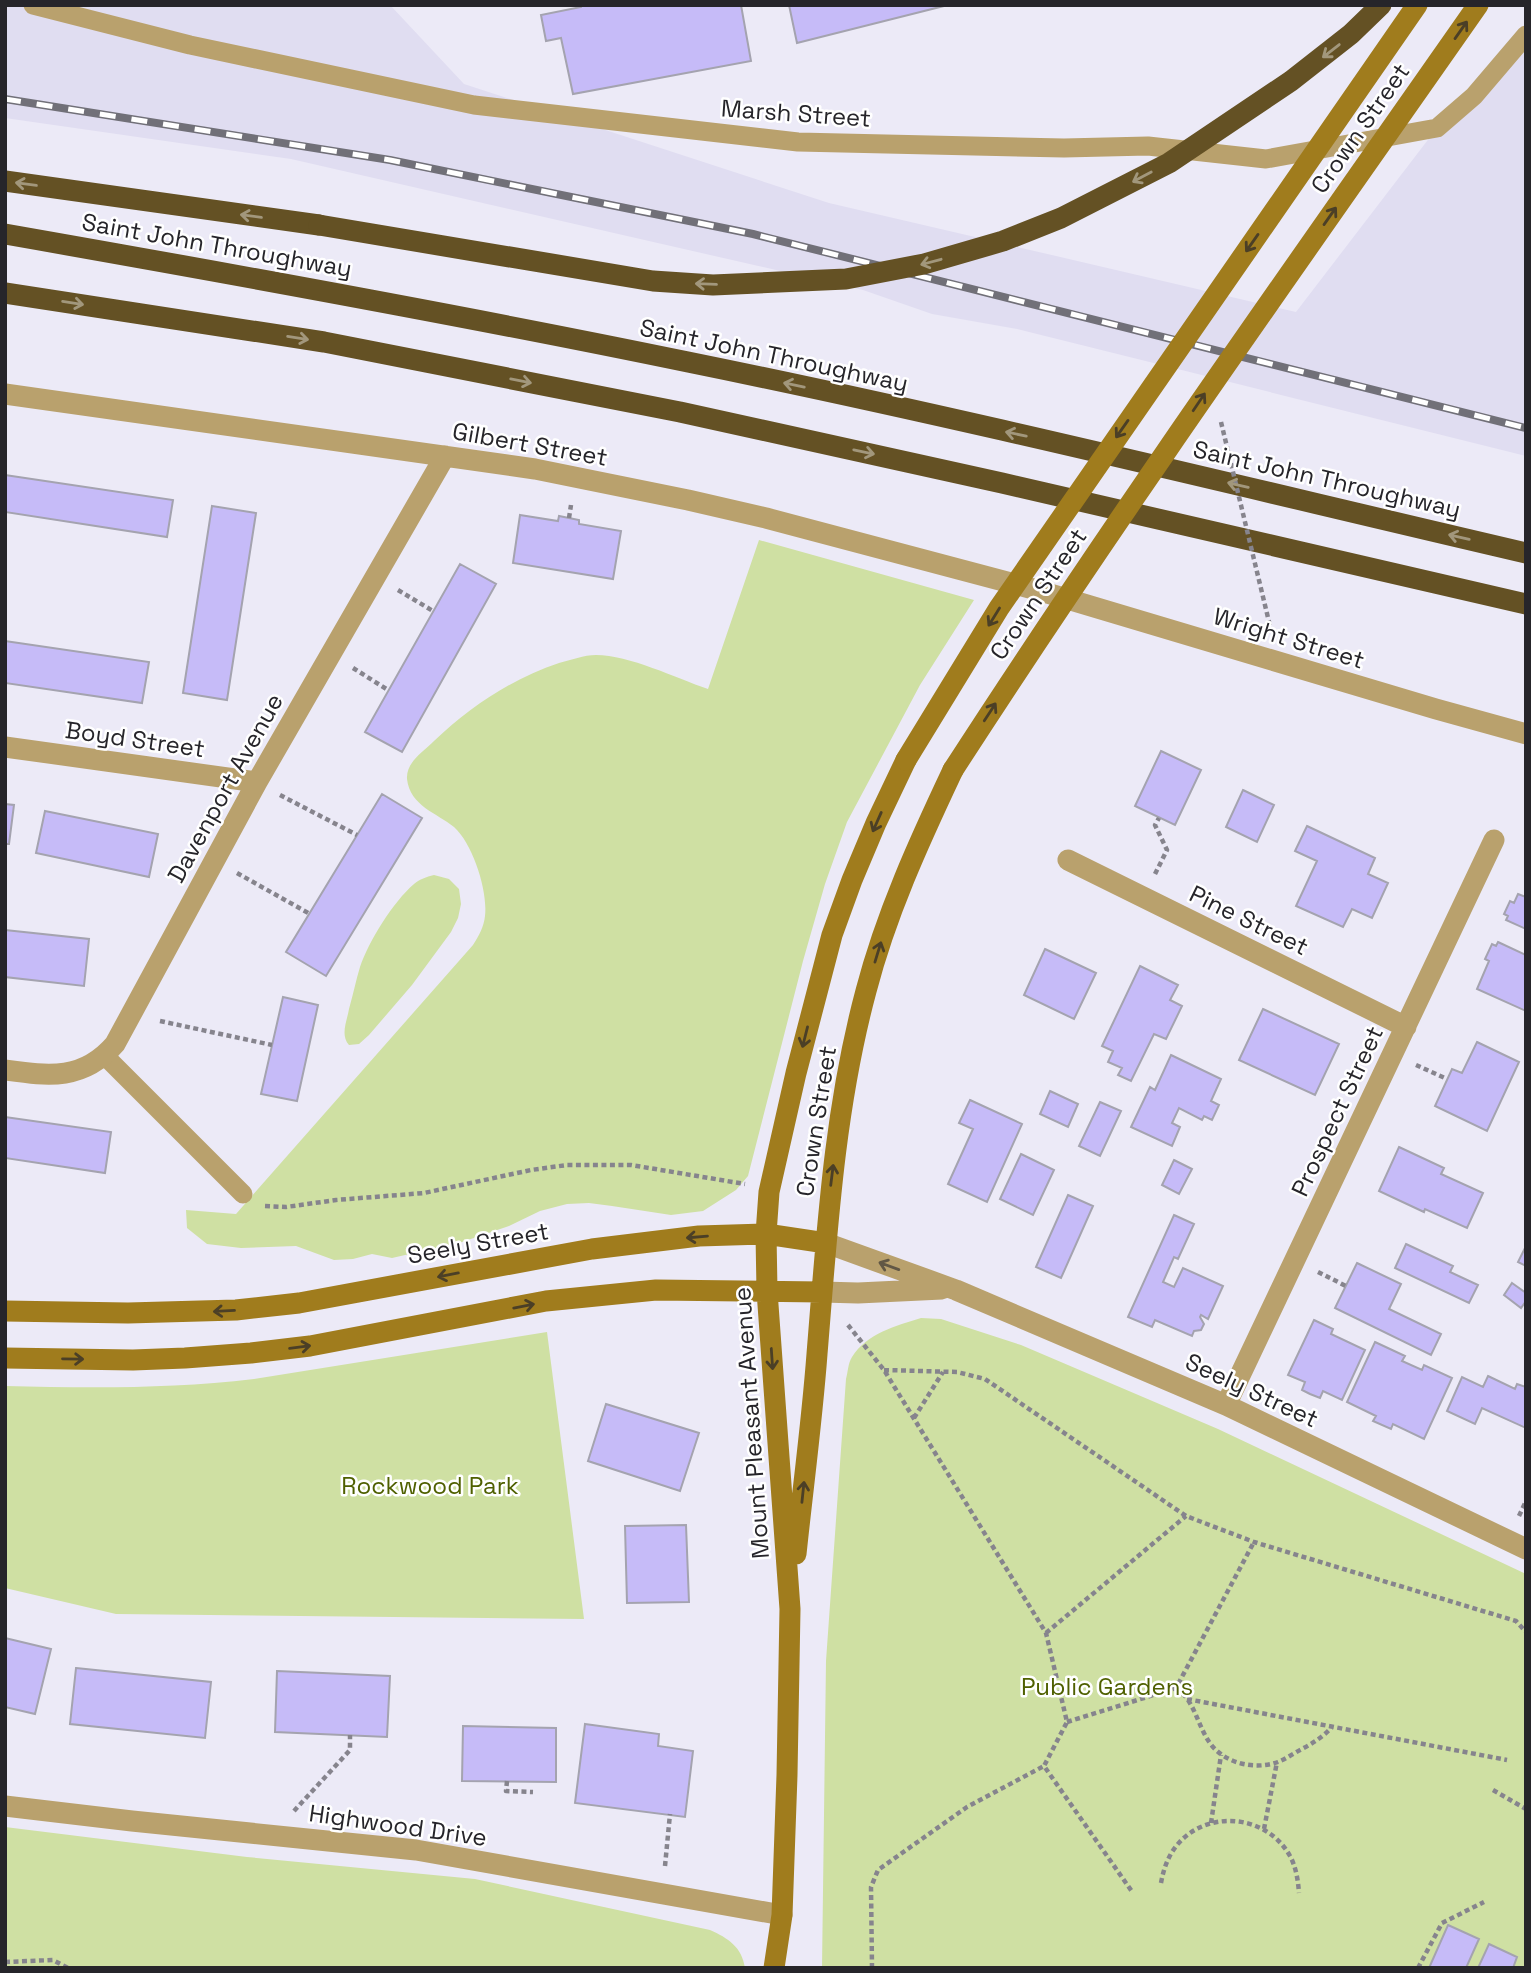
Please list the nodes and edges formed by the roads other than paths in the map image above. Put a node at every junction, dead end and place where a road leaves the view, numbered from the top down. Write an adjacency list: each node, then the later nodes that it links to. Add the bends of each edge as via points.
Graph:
1 (33, 5): 5 (lane, Marsh Street, via 190,45 474,105 798,142 1148,146 1266,159 1437,128 1474,96)
2 (1381, 5): 6 (highway, one-way to 6, bridge, via 1291,81 1169,163 1061,218 1003,241 924,264 846,279 701,284 639,279 319,225)
3 (1417, 5): 23 (main road, Crown Street, one-way to 23, bridge, via 1006,597 906,760 832,935 769,1192)
4 (1479, 5): 24 (main road, Crown Street, one-way to 4, bridge, via 835,1147 866,992 892,906 953,770 1211,384)
5 (1526, 35)
6 (5, 181)
7 (5, 234): 11 (highway, Saint John Throughway, one-way to 7, via 691,362)
8 (5, 293): 13 (highway, one-way to 13, via 324,342 667,409)
9 (5, 394): 10 (street, Gilbert Street)
10 (445, 456): 12 (street, Gilbert Street, via 545,471 727,509); 16 (street, Davenport Avenue)
11 (1526, 553)
12 (1037, 590): 14 (street, Wright Street)
13 (1526, 604)
14 (1526, 734)
15 (5, 747): 16 (street, Boyd Street)
16 (257, 782): 20 (street, Davenport Avenue, via 115,1044)
17 (1494, 840): 19 (street, Prospect Street)
18 (1068, 860): 19 (street, Pine Street)
19 (1406, 1027): 30 (street, Prospect Street)
20 (104, 1056): 21 (street, Davenport Avenue, via 76,1071 45,1076); 22 (lane)
21 (5, 1070)
22 (243, 1194)
23 (766, 1234): 24 (main road, Seely Street); 26 (main road, Mount Pleasant Avenue); 28 (main road, Seely Street, one-way to 28, via 699,1236 592,1249 299,1303 236,1310)
24 (826, 1243): 25 (street, Seely Street, one-way to 24); 27 (main road, Crown Street)
25 (952, 1289): 27 (street, Seely Street); 30 (street, Seely Street)
26 (767, 1290): 27 (main road, Seely Street); 29 (main road, Seely Street, one-way to 26, via 133,1360 251,1353 546,1301 656,1290); 32 (main road, Mount Pleasant Avenue, one-way to 32)
27 (822, 1292): 32 (main road, Mount Pleasant Avenue, one-way to 27)
28 (5, 1311)
29 (5, 1358)
30 (1226, 1405): 31 (street, Seely Street)
31 (1526, 1549)
32 (790, 1609): 34 (main road, Mount Pleasant Avenue)
33 (5, 1806): 34 (street, Highwood Drive, via 416,1850)
34 (782, 1915): 35 (main road, Mount Pleasant Avenue)
35 (774, 1968)

